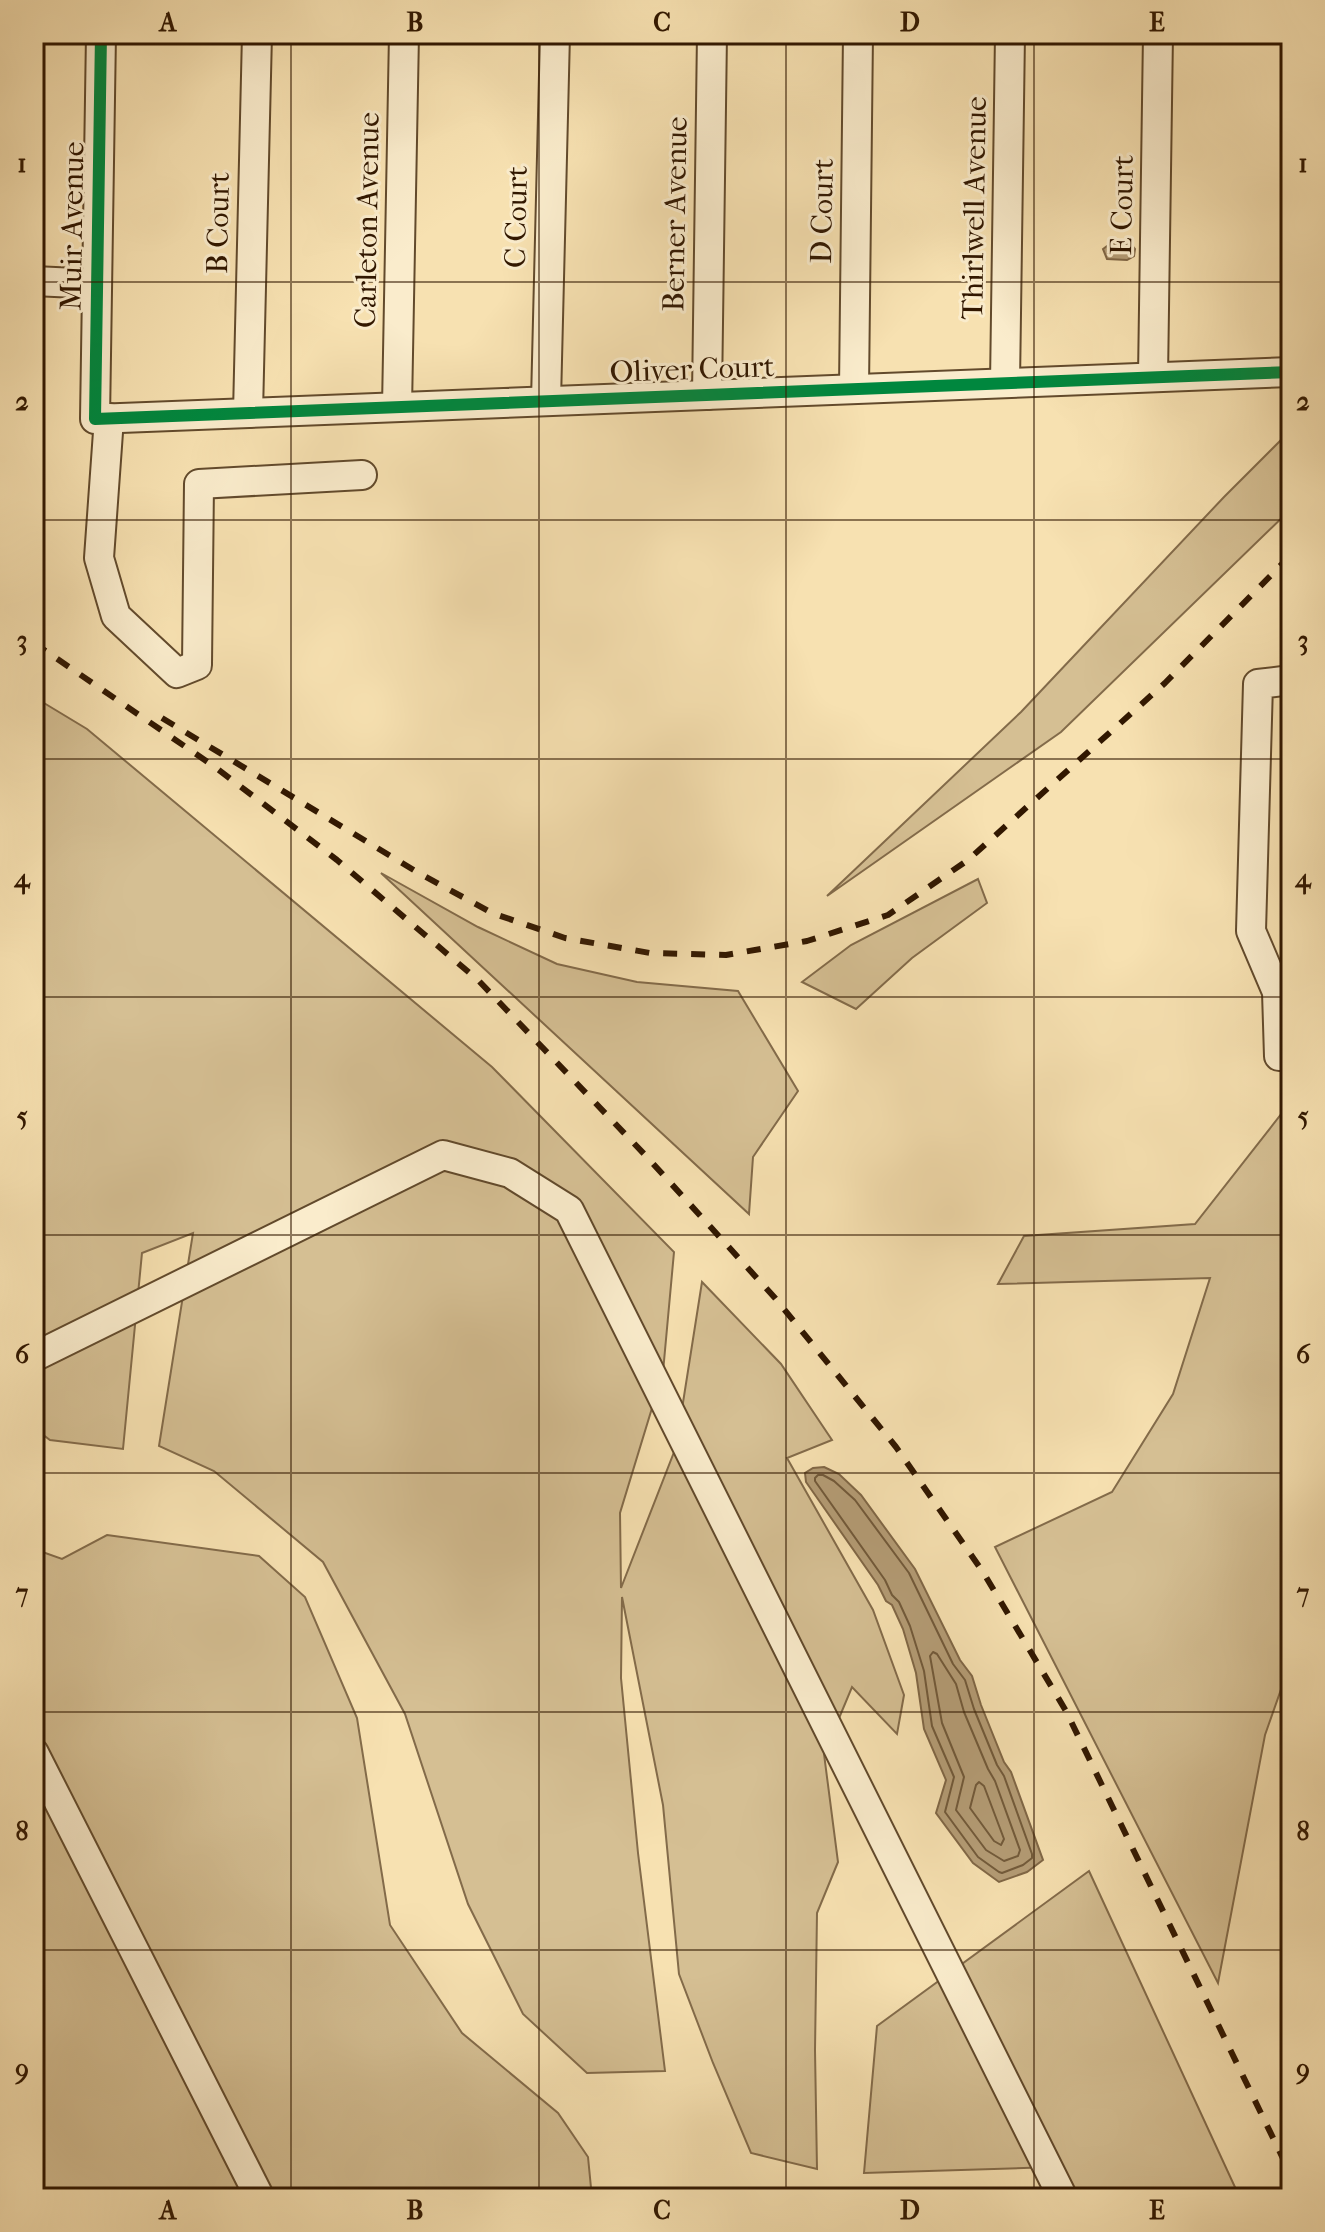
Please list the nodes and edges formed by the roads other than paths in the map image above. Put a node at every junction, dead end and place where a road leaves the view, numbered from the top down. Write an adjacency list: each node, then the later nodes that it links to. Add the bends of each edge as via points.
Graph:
1 (101, 34): 10 (street, Muir Avenue)
2 (257, 34): 18 (street, B Court)
3 (404, 34): 17 (street, Carleton Avenue)
4 (555, 34): 16 (street, C Court)
5 (712, 34): 15 (street, Berner Avenue)
6 (858, 34): 14 (street, D Court)
7 (1010, 34): 13 (street, Thirlwell Avenue)
8 (1158, 34): 12 (street, E Court)
9 (34, 281): 10 (street)
10 (97, 284): 19 (street, Muir Avenue)
11 (1291, 372): 12 (street, Oliver Court)
12 (1153, 377): 13 (street, Oliver Court)
13 (1005, 383): 14 (street, Oliver Court)
14 (854, 389): 15 (street, Oliver Court)
15 (707, 395): 16 (street, Oliver Court)
16 (546, 401): 17 (street, Oliver Court)
17 (397, 407): 18 (street, Oliver Court)
18 (248, 413): 19 (street, Oliver Court)
19 (102, 418): 20 (street, Muir Avenue, via 99,558 116,616 177,673 197,665 199,484)
20 (362, 475)
21 (1291, 680): 22 (street, via 1258,684 1251,931)
22 (1284, 999): 23 (street, via 1279,1056)
23 (1291, 1056)
24 (34, 1357): 27 (street, via 443,1155 510,1173 569,1210)
25 (34, 1753): 26 (street)
26 (260, 2198)
27 (1063, 2198)

